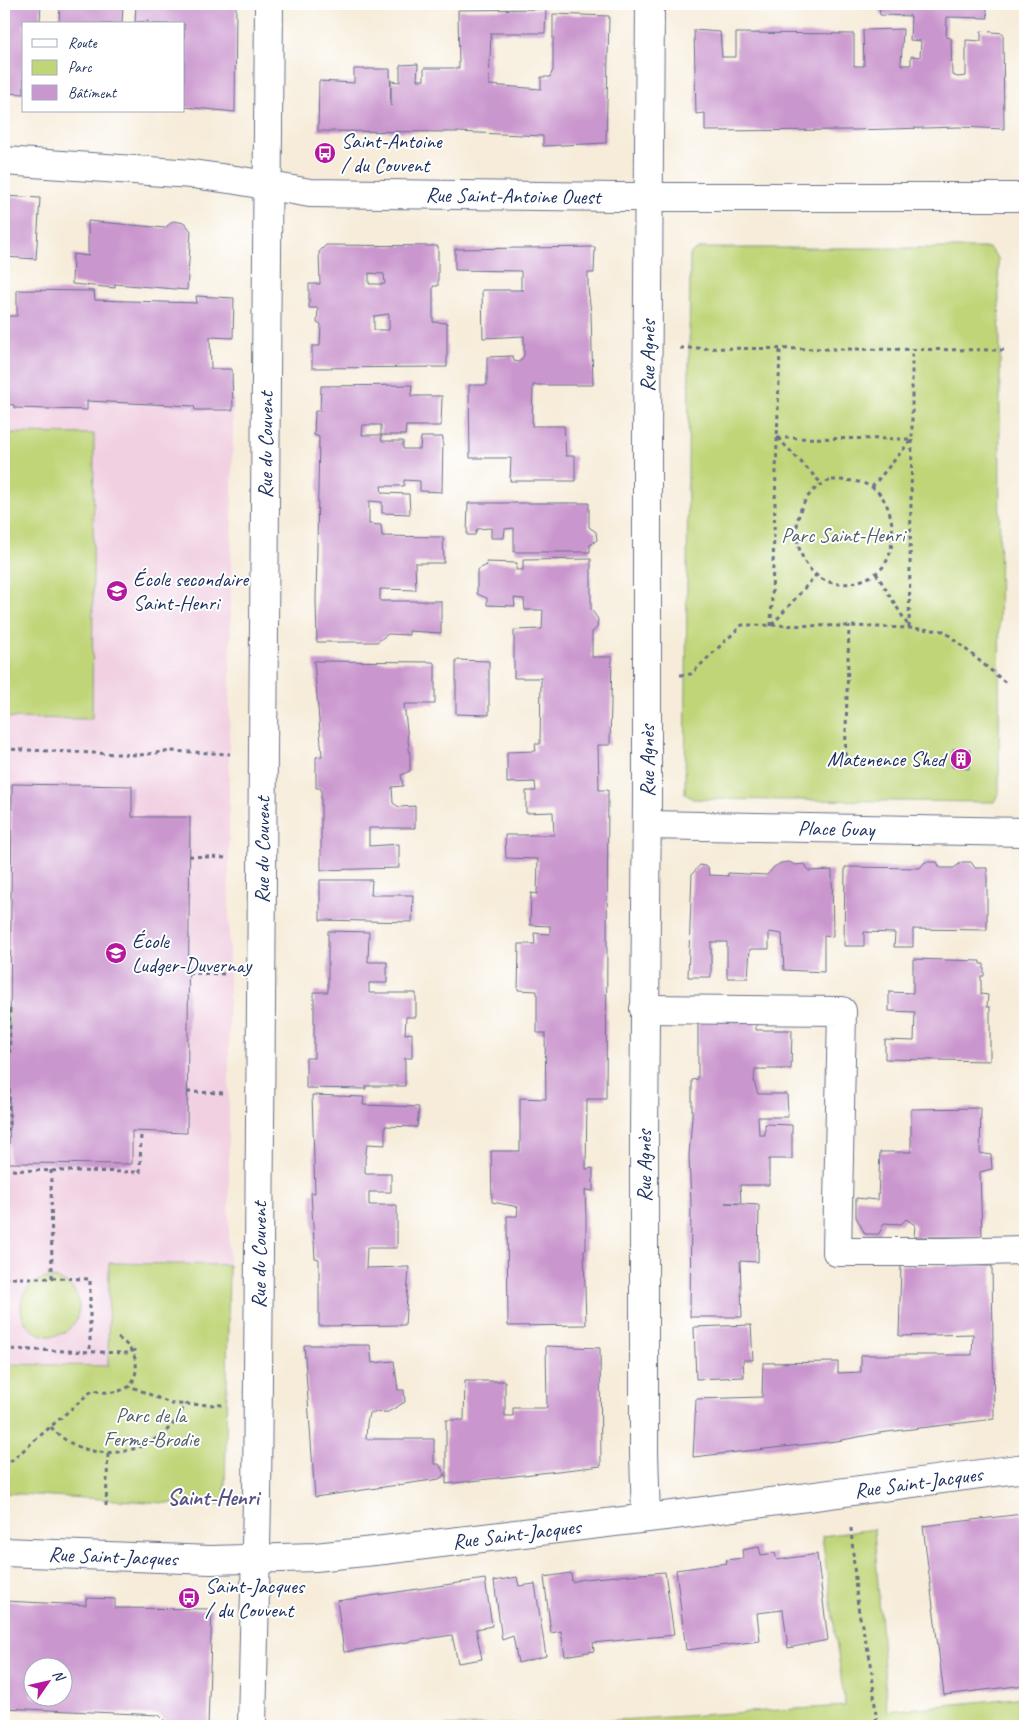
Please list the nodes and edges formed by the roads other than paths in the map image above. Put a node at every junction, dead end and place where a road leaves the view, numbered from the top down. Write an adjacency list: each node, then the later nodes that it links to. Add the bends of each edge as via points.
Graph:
1 (269, 4): 4 (street, Rue du Couvent)
2 (650, 4): 5 (street, Rue Agnès)
3 (4, 160): 4 (street, Rue Saint-Antoine Ouest, via 192,174)
4 (268, 186): 5 (street, Rue Saint-Antoine Ouest, via 310,194); 14 (street, Rue du Couvent)
5 (649, 197): 6 (street, Rue Saint-Antoine Ouest); 7 (street, Rue Agnès)
6 (1025, 198)
7 (647, 825): 8 (street, Place Guay); 9 (street, Rue Agnès)
8 (1025, 832)
9 (644, 1008): 10 (street, via 842,1011 836,1252); 12 (street, Rue Agnès)
10 (1025, 1250)
11 (1025, 1468): 12 (street, Rue Saint-Jacques)
12 (646, 1518): 14 (street, Rue Saint-Jacques, via 315,1558)
13 (4, 1552): 14 (street, Rue Saint-Jacques)
14 (256, 1560): 15 (street, Rue du Couvent)
15 (252, 1726)

